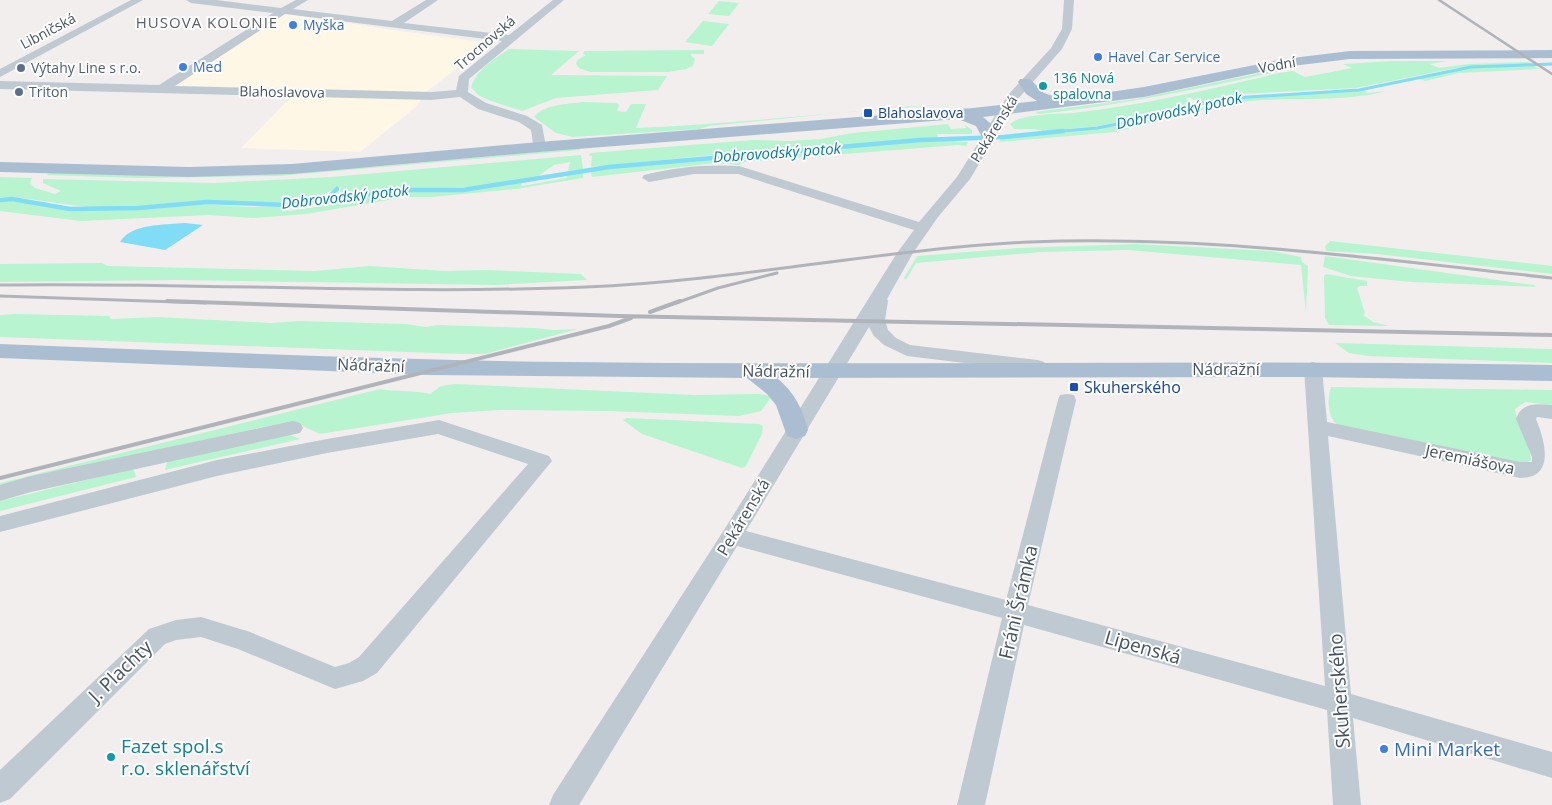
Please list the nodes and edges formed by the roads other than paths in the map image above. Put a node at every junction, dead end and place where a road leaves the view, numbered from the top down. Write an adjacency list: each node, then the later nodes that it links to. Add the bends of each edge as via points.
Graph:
1 (138, 0): 11 (street, Libničská)
2 (191, 0): 7 (street)
3 (303, 0): 7 (street)
4 (432, 0): 8 (street)
5 (559, 0): 9 (street, Trocnovská)
6 (1069, 0): 12 (street, Pekárenská, via 1068,29 1056,49)
7 (283, 11): 8 (street); 14 (street)
8 (394, 25): 9 (street)
9 (511, 39): 15 (street, Trocnovská, via 464,78)
10 (1552, 54): 16 (main road, Vodní, via 1350,55 1284,63 1144,92)
11 (0, 74)
12 (1025, 82): 16 (main road, via 1029,90 1040,97); 17 (street, Pekárenská)
13 (0, 85): 14 (street, Blahoslavova)
14 (162, 89): 15 (street, Blahoslavova, via 431,96)
15 (462, 93): 20 (street, via 482,106 530,123 537,128)
16 (1066, 103): 17 (main road, Vodní)
17 (1004, 109): 18 (main road); 19 (street, Pekárenská)
18 (955, 114): 19 (main road, via 974,118 984,125); 20 (main road)
19 (989, 134): 23 (street, Pekárenská, via 963,179)
20 (539, 147): 21 (main road, via 292,169 144,171)
21 (0, 167)
22 (649, 178): 23 (street, via 684,170 739,170)
23 (922, 228): 24 (street, Pekárenská)
24 (882, 293): 28 (street, via 876,327 882,336 907,350); 29 (street, Pekárenská)
25 (0, 351): 27 (main road, Nádražní, via 442,368)
26 (1313, 368): 28 (main road, Nádražní); 30 (main road, Nádražní); 33 (street, Skuherského)
27 (750, 370): 29 (main road, Nádražní); 35 (main road, via 783,396 792,412)
28 (1069, 370): 29 (main road, Nádražní)
29 (832, 371): 35 (street, Pekárenská)
30 (1552, 374)
31 (1067, 400): 41 (street, Fráni Šrámka)
32 (1552, 412): 33 (street, Jeremiášova, via 1535,410 1528,413 1526,419 1542,457 1542,466 1533,470 1520,470)
33 (1318, 427): 43 (street, Skuherského)
34 (293, 428): 36 (street)
35 (796, 430): 40 (street, Pekárenská)
36 (151, 458): 37 (street); 38 (street)
37 (143, 487): 39 (street); 42 (street, via 303,450 439,428 542,461 368,664)
38 (0, 493)
39 (0, 524)
40 (732, 536): 41 (street, Lipenská); 46 (street, Pekárenská)
41 (1015, 612): 43 (street, Lipenská); 47 (street, Fráni Šrámka)
42 (354, 673): 45 (street, J. Plachty, via 335,678 258,646 201,627 157,636)
43 (1341, 703): 44 (street, Lipenská); 48 (street, Skuherského)
44 (1552, 765)
45 (0, 789)
46 (563, 805)
47 (971, 805)
48 (1348, 805)

